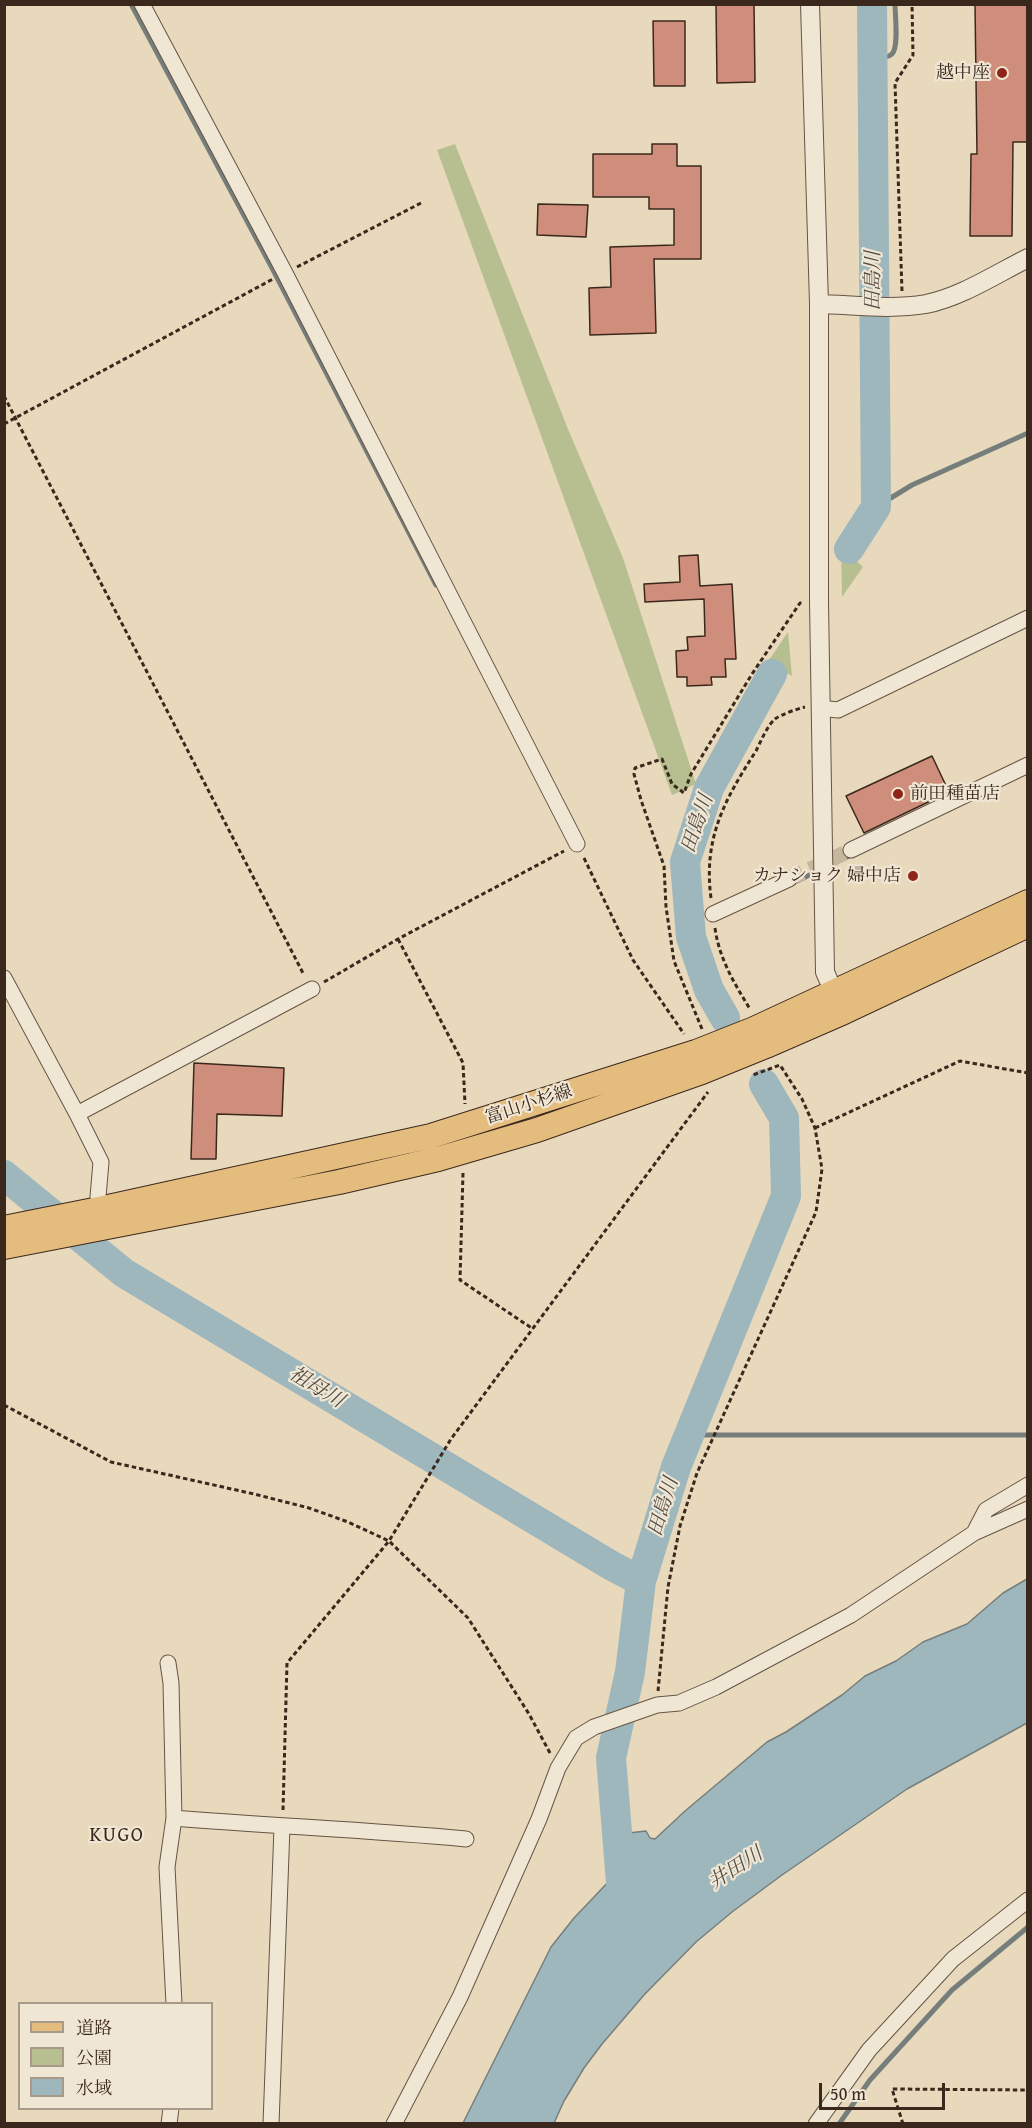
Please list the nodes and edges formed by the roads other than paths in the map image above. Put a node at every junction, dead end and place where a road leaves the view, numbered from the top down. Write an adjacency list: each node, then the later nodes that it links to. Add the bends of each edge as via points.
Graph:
1 (142, 4): 8 (street, via 285,273)
2 (810, 4): 4 (street)
3 (1028, 258): 4 (street, via 955,294 927,303)
4 (819, 304): 6 (street)
5 (1028, 618): 6 (street, via 838,710)
6 (820, 708): 16 (street, via 825,972)
7 (1028, 765): 9 (street)
8 (577, 844)
9 (851, 850)
10 (789, 879): 12 (street)
11 (1028, 902): 16 (main road, 富山小杉線)
12 (713, 914)
13 (1028, 925): 16 (main road, 富山小杉線)
14 (4, 978): 17 (street)
15 (312, 989): 17 (street)
16 (839, 1002): 18 (main road, 富山小杉線, via 431,1136); 18 (main road, 富山小杉線, via 702,1072 537,1130 438,1159 339,1182)
17 (77, 1114): 18 (street, via 101,1162)
18 (95, 1217): 19 (main road, 富山小杉線); 20 (main road, 富山小杉線, via 57,1238)
19 (4, 1228)
20 (4, 1247)
21 (1028, 1485): 23 (street, via 986,1510)
22 (1028, 1509): 23 (street)
23 (974, 1533): 31 (street, via 851,1615 716,1687 679,1703 657,1706 594,1727 576,1738 558,1768 460,1997)
24 (168, 1663): 25 (street)
25 (174, 1818): 26 (street); 29 (street, via 167,1868)
26 (282, 1827): 27 (street); 30 (street)
27 (466, 1839)
28 (1028, 1900): 32 (street, via 953,1959 869,2050)
29 (174, 2002)
30 (271, 2124)
31 (394, 2124)
32 (816, 2124)

